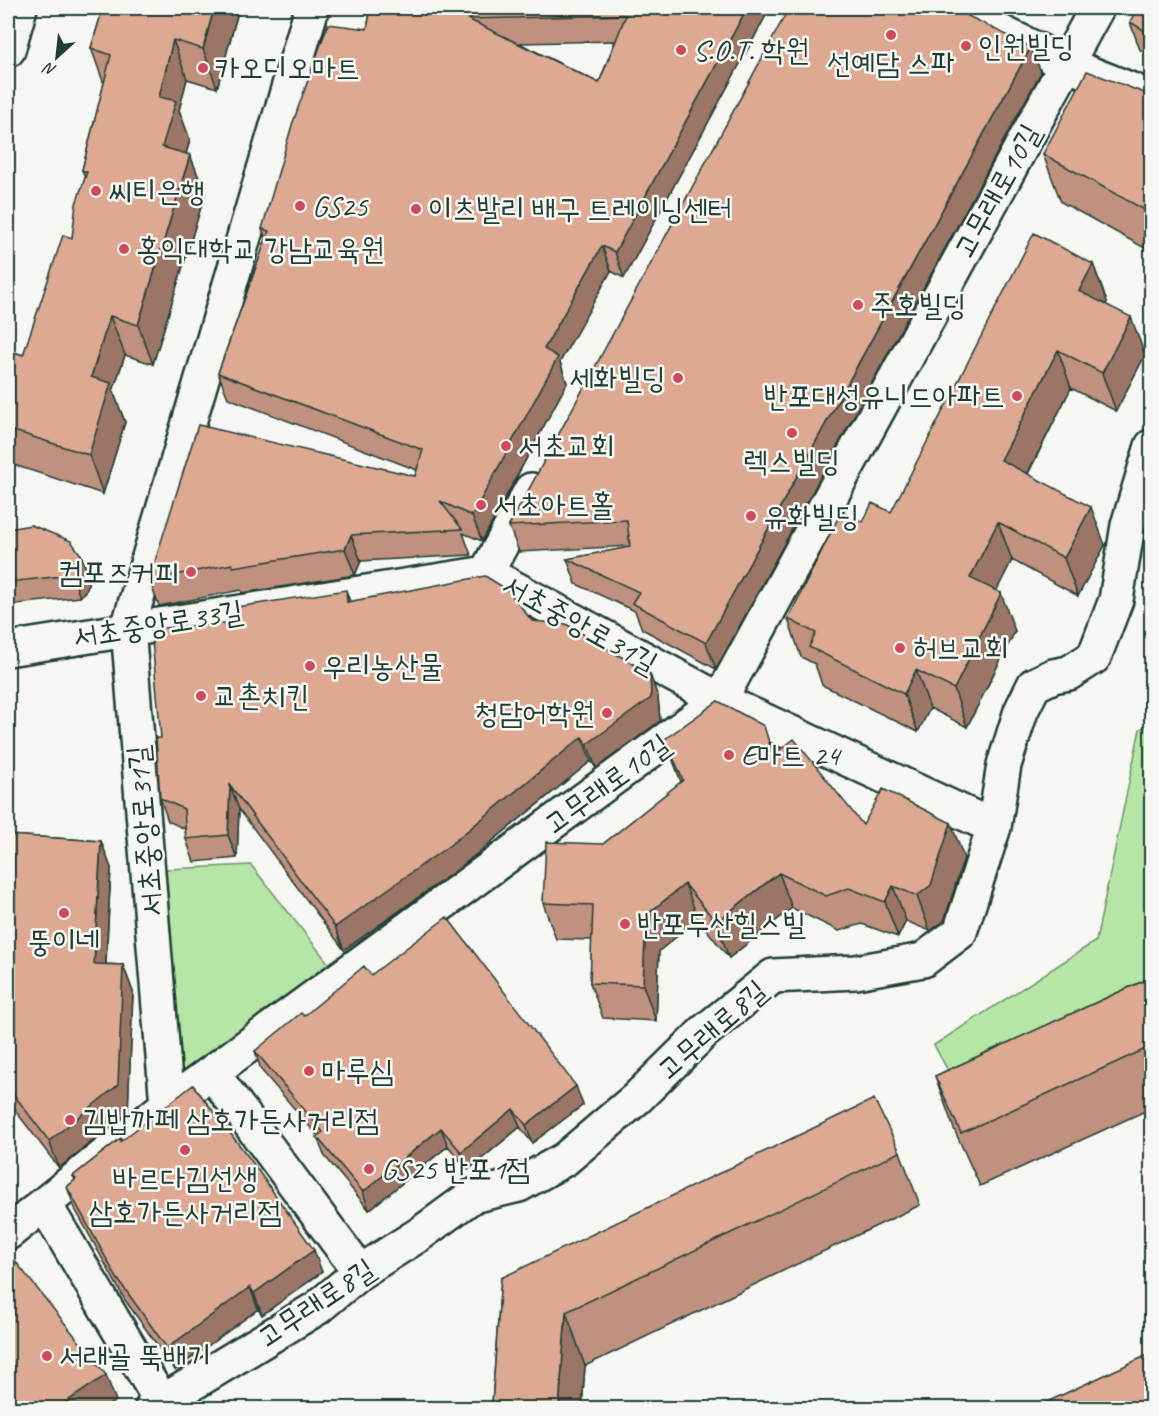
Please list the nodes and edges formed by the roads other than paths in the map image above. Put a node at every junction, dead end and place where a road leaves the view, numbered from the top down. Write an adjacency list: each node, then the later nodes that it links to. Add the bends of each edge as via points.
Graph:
1 (20, 8): 5 (street)
2 (312, 8): 11 (street, 서초중앙로31길)
3 (952, 8): 6 (street)
4 (1097, 8): 6 (street, 고무래로10길)
5 (8, 50)
6 (1066, 64): 7 (street); 13 (street, 고무래로10길)
7 (1152, 98)
8 (1152, 446): 14 (street, 고무래로8길, via 1128,525 1116,600 1094,657 1070,673 1034,685 1021,711 1004,765)
9 (542, 468): 10 (street, 서초중앙로31길)
10 (486, 573): 11 (street, 서초중앙로33길); 13 (street, 서초중앙로31길)
11 (128, 628): 12 (street, 서초중앙로33길); 16 (street, 서초중앙로31길)
12 (8, 649)
13 (720, 700): 14 (street, 서초중앙로31길); 15 (street, 고무래로10길)
14 (994, 827): 19 (street, 고무래로8길, via 960,932 923,960 856,972 773,976 705,1031 637,1098 565,1159 519,1185 472,1196)
15 (213, 1074): 16 (street, 고무래로10길); 19 (street)
16 (167, 1105): 17 (street, 고무래로10길)
17 (45, 1205): 18 (street, 고무래로10길); 20 (street)
18 (8, 1233)
19 (360, 1272): 20 (street, 고무래로8길, via 317,1308)
20 (160, 1407)

